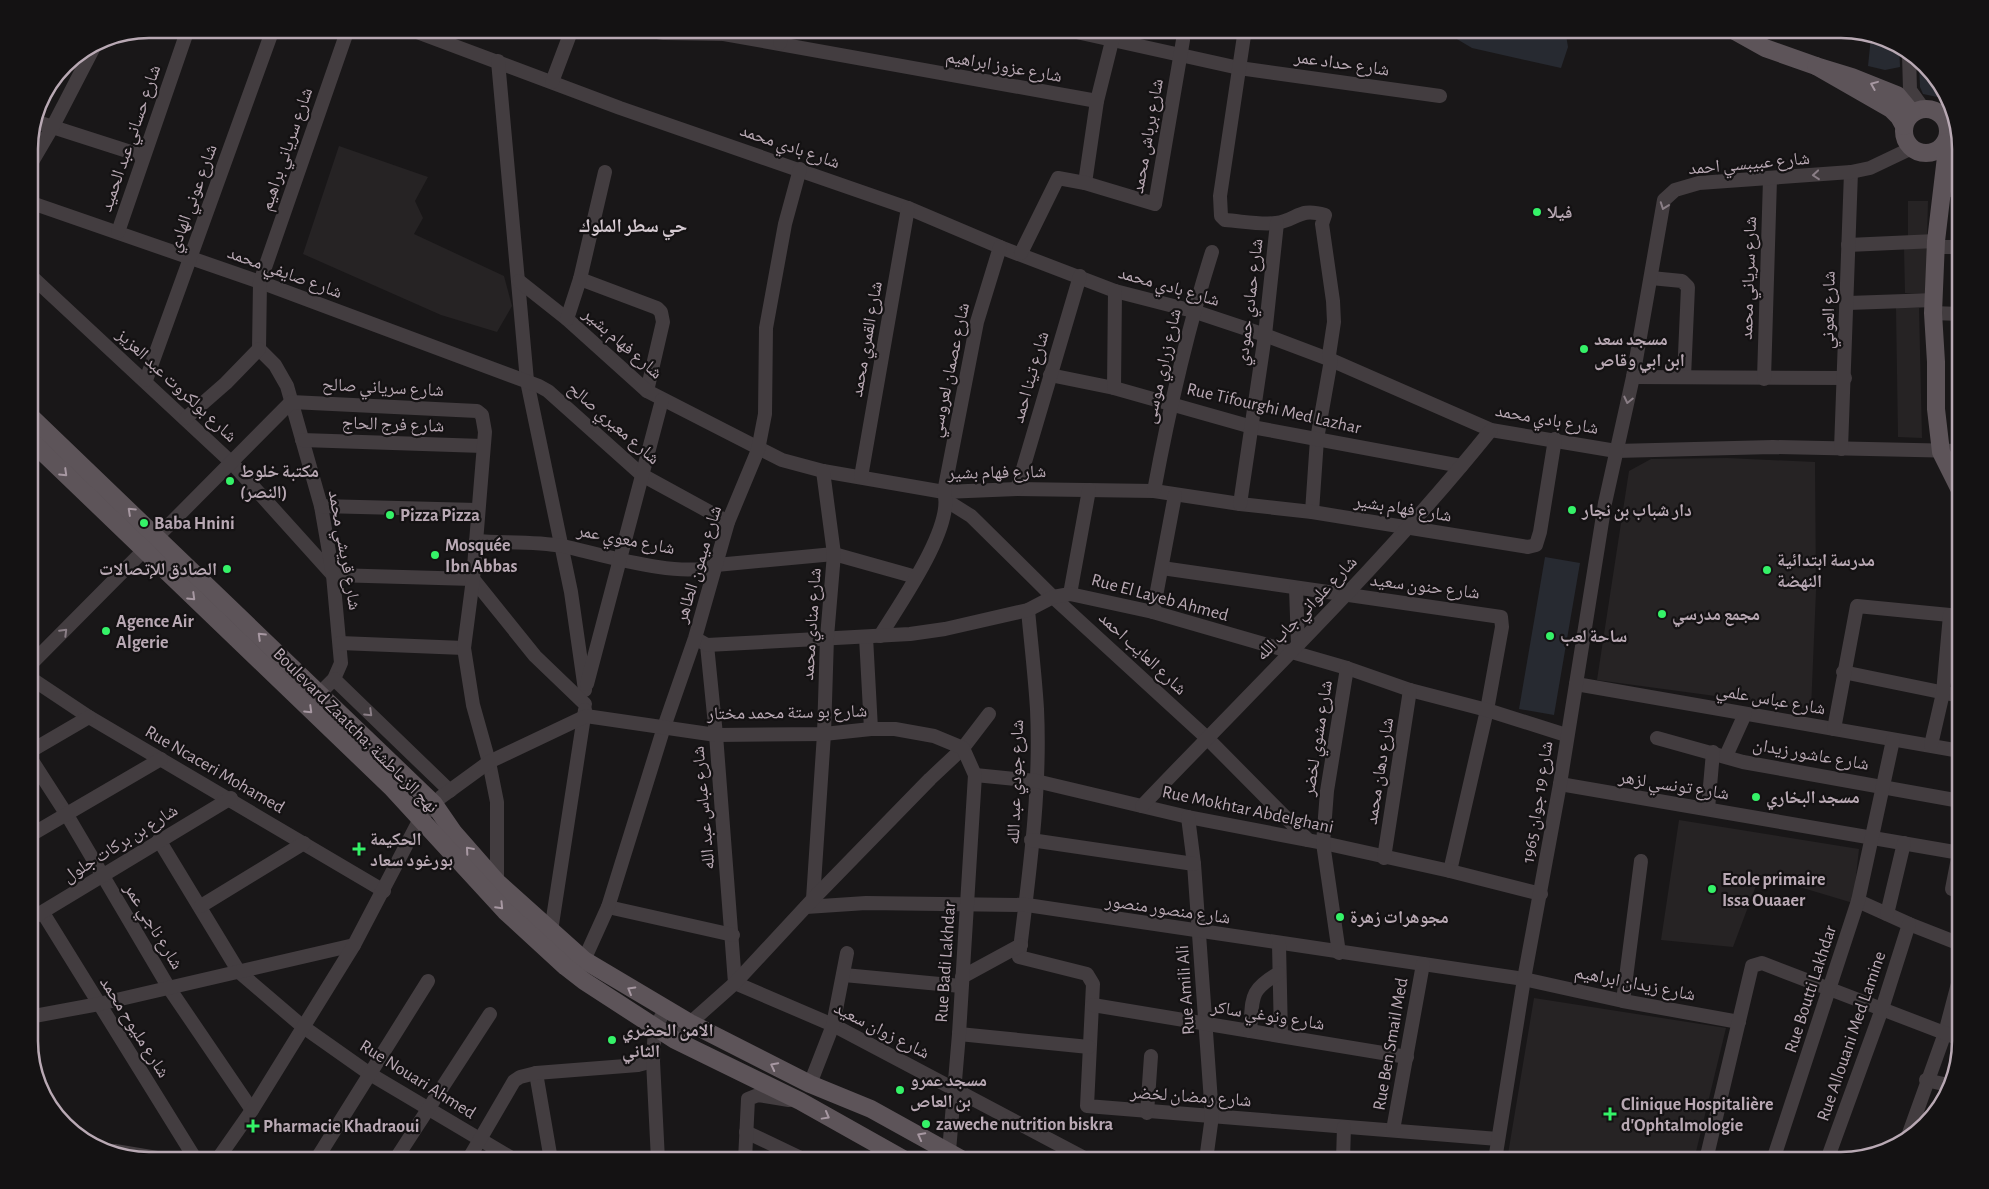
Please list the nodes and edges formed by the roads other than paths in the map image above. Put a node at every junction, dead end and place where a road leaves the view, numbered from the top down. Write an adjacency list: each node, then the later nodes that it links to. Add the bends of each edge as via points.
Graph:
1 (185, 38): 28 (street, شارع حساني عبد الحميد)
2 (270, 38): 46 (street, شارع عوني الهادي)
3 (345, 38): 52 (street, شارع سرياني براهيم)
4 (451, 38): 16 (street, شارع بادي محمد)
5 (569, 38): 19 (street)
6 (749, 38): 13 (street, شارع عزوز ابراهيم)
7 (780, 38): 13 (street)
8 (1113, 38): 21 (street)
9 (1126, 38): 15 (street, شارع حداد عمر)
10 (1243, 38): 18 (street)
11 (1747, 38): 22 (main road, via 1765,48 1852,76 1897,95)
12 (1184, 40): 15 (street, شارع برباش محمد)
13 (780, 43): 21 (street, شارع عزوز ابراهيم)
14 (90, 54): 24 (street)
15 (1181, 56): 18 (street, شارع حداد عمر); 33 (street, شارع برباش محمد, via 1155,204)
16 (498, 61): 19 (street, شارع بادي محمد); 50 (street)
17 (1909, 62): 22 (street)
18 (1239, 68): 20 (street, شارع حداد عمر); 38 (street, via 1220,196 1221,216 1225,220)
19 (552, 82): 29 (street, شارع بادي محمد)
20 (1440, 96)
21 (1097, 101): 33 (street)
22 (1913, 116): 25 (main road, via 1937,111); 26 (main road, via 1905,138)
23 (40, 123): 24 (street)
24 (53, 126): 27 (street); 28 (street)
25 (1949, 129): 26 (main road, via 1935,151); 34 (main road)
26 (1916, 150): 31 (street, شارع عبيبسي احمد); 34 (main road, via 1935,168)
27 (38, 152)
28 (142, 156): 39 (street, شارع حساني عبد الحميد)
29 (800, 169): 37 (street, شارع بادي محمد); 84 (street, شارع ميمون الطاهر, via 785,224 766,328 765,414)
30 (605, 172): 49 (street)
31 (1851, 172): 32 (street, شارع عبيبسي احمد, one-way to 32); 41 (street, شارع العوني)
32 (1770, 179): 48 (street, شارع عبيبسي احمد, one-way to 48, via 1698,182 1672,192 1664,200 1661,212); 66 (street, شارع سرياني محمد)
33 (1085, 183): 45 (street, شارع برباش محمد, via 1064,178 1054,182)
34 (1941, 189): 35 (street); 40 (main road)
35 (1951, 190)
36 (38, 205): 39 (street, شارع صايفي محمد)
37 (908, 208): 42 (street, شارع بادي محمد); 93 (street, شارع القمري محمد)
38 (1277, 223): 59 (street, شارع حمادي حمودي); 61 (street, via 1302,212 1325,215 1322,224 1334,322)
39 (118, 232): 46 (street, شارع صايفي محمد)
40 (1936, 244): 41 (street); 43 (street); 55 (main road)
41 (1848, 245): 54 (street, شارع العوني)
42 (1000, 246): 45 (street, شارع بادي محمد); 98 (street, شارع عصمان لعروسي, via 977,322)
43 (1951, 246)
44 (1212, 252): 56 (street, شارع زراري موسى)
45 (1020, 253): 47 (street, شارع بادي محمد)
46 (190, 259): 52 (street, شارع صايفي محمد); 67 (street, شارع عوني الهادي)
47 (1080, 276): 53 (street, شارع بادي محمد); 62 (street, شارع تينا احمد)
48 (1651, 278): 63 (street, شارع عبيبسي احمد); 64 (street, via 1682,282 1688,287)
49 (580, 279): 58 (street); 70 (street, via 658,308 661,312 663,322)
50 (519, 281): 58 (street, شارع فهام بشير); 68 (street)
51 (38, 282): 67 (street, شارع بولكروت عبد العزيز)
52 (260, 282): 60 (street, شارع سرياني براهيم); 68 (street, شارع صايفي محمد)
53 (1115, 291): 56 (street, شارع بادي محمد); 69 (street)
54 (1848, 304): 55 (street); 65 (street, شارع العوني)
55 (1934, 306): 57 (street); 87 (main road, via 1936,408)
56 (1193, 311): 59 (street, شارع بادي محمد); 73 (street, شارع زراري موسى)
57 (1951, 311)
58 (567, 319): 70 (street, شارع فهام بشير)
59 (1265, 335): 61 (street, شارع بادي محمد); 76 (street, شارع حمادي حمودي)
60 (259, 349): 72 (street, شارع قريشي محمد, via 282,375); 74 (street)
61 (1331, 360): 77 (street, شارع بادي محمد); 78 (street)
62 (1050, 375): 69 (street, Rue Tifourghi Med Lazhar); 94 (street, شارع تينا احمد)
63 (1633, 377): 64 (street); 85 (street, شارع عبيبسي احمد, one-way to 85)
64 (1684, 377): 66 (street)
65 (1845, 378): 66 (street); 83 (street, شارع العوني)
66 (1764, 379)
67 (146, 380): 74 (street, شارع بولكروت عبد العزيز)
68 (527, 381): 92 (street, شارع معيري صالح, via 548,391); 107 (street)
69 (1114, 388): 73 (street, Rue Tifourghi Med Lazhar)
70 (647, 391): 71 (street, شارع فهام بشير)
71 (662, 400): 84 (street, شارع فهام بشير); 92 (street)
72 (291, 402): 80 (street, شارع قريشي محمد); 81 (street, شارع سرياني صالح, via 473,410 483,419); 88 (street)
73 (1170, 404): 76 (street, Rue Tifourghi Med Lazhar); 96 (street, شارع زراري موسى)
74 (186, 418): 88 (street, شارع بولكروت عبد العزيز)
75 (38, 423): 105 (main road, Boulevard Zaatcha; نهج الزعاطشة, one-way to 75)
76 (1252, 426): 78 (street, Rue Tifourghi Med Lazhar); 99 (street, شارع حمادي حمودي)
77 (1491, 430): 79 (street, شارع بادي محمد); 89 (street, شارع علواني جاب الله)
78 (1317, 439): 89 (street, Rue Tifourghi Med Lazhar); 102 (street)
79 (1555, 439): 85 (street, شارع بادي محمد); 104 (street, شارع فهام بشير, via 1536,545 1532,547)
80 (302, 440): 81 (street, شارع فرج الحاج); 100 (street, شارع قريشي محمد)
81 (483, 446): 101 (street)
82 (38, 448): 108 (main road, Boulevard Zaatcha; نهج الزعاطشة, one-way to 108)
83 (1841, 449): 85 (street, شارع بادي محمد, via 1773,447); 87 (street, شارع بادي محمد)
84 (758, 450): 90 (street, شارع فهام بشير); 103 (street, شارع ميمون الطاهر)
85 (1616, 451): 135 (street, شارع 19 جوان 1965)
86 (1951, 451): 87 (street, شارع بادي محمد)
87 (1941, 452): 91 (main road)
88 (232, 463): 105 (street); 113 (street, شارع بولكروت عبد العزيز)
89 (1462, 466): 104 (street, شارع علواني جاب الله)
90 (823, 471): 93 (street, شارع فهام بشير); 109 (street, شارع منادي محمد)
91 (1951, 472)
92 (642, 475): 103 (street, شارع معيري صالح); 110 (street)
93 (861, 476): 98 (street, شارع فهام بشير)
94 (1017, 489): 95 (street, شارع فهام بشير); 98 (street, شارع فهام بشير)
95 (1089, 490): 96 (street, شارع فهام بشير); 117 (street)
96 (1154, 491): 97 (street, شارع فهام بشير)
97 (1175, 495): 99 (street, شارع فهام بشير); 112 (street)
98 (945, 496): 114 (street, شارع عصمان لعروسي, via 943,523); 119 (street, شارع العايب احمد)
99 (1240, 504): 102 (street, شارع فهام بشير)
100 (321, 506): 101 (street); 113 (street, شارع قريشي محمد)
101 (478, 510): 106 (street)
102 (1312, 512): 104 (street, شارع فهام بشير)
103 (728, 522): 111 (street, شارع ميمون الطاهر)
104 (1406, 528): 118 (street, شارع علواني جاب الله)
105 (159, 537): 108 (street); 138 (main road, Boulevard Zaatcha; نهج الزعاطشة, one-way to 105)
106 (476, 541): 107 (street, شارع معوي عمر); 115 (street)
107 (562, 546): 110 (street, شارع معوي عمر); 136 (street)
108 (144, 551): 130 (street, one-way to 108); 174 (main road, Boulevard Zaatcha; نهج الزعاطشة, one-way to 174)
109 (834, 554): 111 (street, شارع معوي عمر); 114 (street, شارع معوي عمر); 124 (street, شارع منادي محمد)
110 (620, 561): 111 (street, شارع معوي عمر, via 698,570); 136 (street)
111 (716, 565): 125 (street, شارع ميمون الطاهر)
112 (1162, 568): 116 (street, شارع حنون سعيد); 121 (street)
113 (333, 575): 115 (street); 127 (street, شارع قريشي محمد)
114 (916, 577): 123 (street, شارع عصمان لعروسي)
115 (473, 579): 128 (street); 141 (street, via 535,656)
116 (1296, 588): 118 (street, شارع حنون سعيد); 129 (street)
117 (1070, 594): 119 (street, Rue El Layeb Ahmed); 121 (street, Rue El Layeb Ahmed)
118 (1346, 595): 129 (street, شارع علواني جاب الله); 142 (street, شارع حنون سعيد, via 1501,617)
119 (1053, 597): 120 (street, Rue El Layeb Ahmed); 152 (street, شارع العايب احمد)
120 (1028, 610): 123 (street, Rue El Layeb Ahmed, via 945,629); 164 (street, شارع جودي عبد الله, via 1037,709)
121 (1153, 612): 129 (street, Rue El Layeb Ahmed)
122 (1951, 616): 132 (street, via 1857,606)
123 (873, 636): 124 (street, Rue El Layeb Ahmed); 147 (street)
124 (827, 637): 125 (street, Rue El Layeb Ahmed); 149 (street, شارع منادي محمد)
125 (701, 641): 146 (street, شارع ميمون الطاهر); 150 (street, شارع عباس عبد الله)
126 (1951, 642): 139 (street)
127 (340, 643): 128 (street); 133 (street, شارع قريشي محمد, via 342,663)
128 (464, 648): 161 (street, via 472,705)
129 (1294, 649): 131 (street, Rue El Layeb Ahmed); 152 (street, شارع علواني جاب الله)
130 (38, 657)
131 (1347, 668): 137 (street, Rue El Layeb Ahmed); 182 (street, شارع مشوي لخضر, via 1327,791)
132 (1843, 672): 139 (street); 148 (street)
133 (334, 679): 138 (street); 167 (street, one-way to 167)
134 (38, 683): 145 (street, Rue Ncaceri Mohamed)
135 (1576, 684): 144 (street, شارع عباس علمي); 151 (street, شارع 19 جوان 1965)
136 (585, 690): 141 (street)
137 (1410, 690): 142 (street, Rue El Layeb Ahmed); 185 (street, شارع دهان محمد)
138 (320, 693): 170 (main road, Boulevard Zaatcha; نهج الزعاطشة)
139 (1943, 693): 140 (street); 155 (street)
140 (1951, 694)
141 (585, 710): 146 (street, شارع بو ستة محمد مختار); 161 (street); 203 (street)
142 (1487, 710): 151 (street, Rue El Layeb Ahmed); 188 (street)
143 (989, 714): 157 (street)
144 (1745, 714): 148 (street, شارع عباس علمي); 159 (street)
145 (89, 716): 156 (street); 160 (street, Rue Ncaceri Mohamed)
146 (664, 727): 150 (street, شارع بو ستة محمد مختار); 198 (street, شارع ميمون الطاهر)
147 (871, 729): 149 (street, شارع بو ستة محمد مختار); 157 (street, شارع بو ستة محمد مختار, via 894,729 934,736)
148 (1834, 729): 154 (street, شارع عباس علمي)
149 (824, 734): 150 (street, شارع بو ستة محمد مختار); 194 (street, شارع منادي محمد)
150 (716, 735): 205 (street, شارع عباس عبد الله)
151 (1566, 735): 165 (street, شارع 19 جوان 1965)
152 (1207, 738): 171 (street, شارع علواني جاب الله); 180 (street, شارع العايب احمد)
153 (1657, 738): 159 (street, شارع عاشور زيدان)
154 (1893, 740): 155 (street, شارع عباس علمي); 166 (street, Rue Boutti Lakhdar)
155 (1930, 745): 158 (street, شارع عباس علمي)
156 (38, 747)
157 (963, 748): 163 (street); 194 (street)
158 (1951, 749)
159 (1720, 754): 166 (street, شارع عاشور زيدان, via 1743,762); 172 (street)
160 (161, 759): 168 (street, Rue Ncaceri Mohamed); 173 (street)
161 (489, 762): 167 (street); 190 (street, via 497,802)
162 (38, 770): 173 (street, شارع ناجي عمر)
163 (975, 776): 164 (street, Rue Mokhtar Abdelghani); 195 (street, Rue Badi Lakhdar)
164 (1036, 781): 171 (street, Rue Mokhtar Abdelghani); 179 (street, شارع جودي عبد الله)
165 (1560, 784): 172 (street, شارع تونسي لزهر); 192 (street, شارع 19 جوان 1965)
166 (1882, 785): 169 (street, شارع عاشور زيدان); 177 (street, Rue Boutti Lakhdar)
167 (450, 791): 170 (street)
168 (231, 798): 178 (street, شارع بن بركات جلول); 181 (street, Rue Ncaceri Mohamed)
169 (1951, 799)
170 (434, 804): 174 (street); 190 (main road, Boulevard Zaatcha; نهج الزعاطشة, one-way to 170, via 454,833)
171 (1142, 806): 175 (street, Rue Mokhtar Abdelghani)
172 (1708, 809): 177 (street, شارع تونسي لزهر)
173 (67, 815): 176 (street); 189 (street, شارع ناجي عمر)
174 (420, 818): 191 (street); 236 (main road, Boulevard Zaatcha; نهج الزعاطشة, one-way to 236, via 541,946 584,981)
175 (1188, 818): 180 (street, Rue Mokhtar Abdelghani); 187 (street, Rue Amili Ali)
176 (38, 831)
177 (1872, 836): 183 (street, شارع تونسي لزهر); 193 (street, Rue Boutti Lakhdar)
178 (159, 840): 189 (street, شارع بن بركات جلول); 197 (street)
179 (1031, 840): 187 (street); 196 (street, شارع جودي عبد الله)
180 (1308, 840): 182 (street, Rue Mokhtar Abdelghani)
181 (304, 843): 191 (street, Rue Ncaceri Mohamed); 197 (street)
182 (1323, 843): 185 (street, Rue Mokhtar Abdelghani); 211 (street, شارع مشوي لخضر)
183 (1904, 843): 184 (street, شارع تونسي لزهر); 201 (street)
184 (1951, 851)
185 (1384, 858): 188 (street, Rue Mokhtar Abdelghani)
186 (1641, 861): 223 (street)
187 (1194, 864): 204 (street, Rue Amili Ali)
188 (1450, 871): 192 (street, Rue Mokhtar Abdelghani)
189 (102, 876): 199 (street, شارع بن بركات جلول); 221 (street, شارع ناجي عمر)
190 (497, 882): 203 (main road, Boulevard Zaatcha; نهج الزعاطشة)
191 (384, 891): 208 (street)
192 (1541, 894): 217 (street, شارع 19 جوان 1965)
193 (1858, 901): 201 (street); 222 (street, Rue Boutti Lakhdar)
194 (809, 903): 195 (street, شارع منصور منصور); 220 (street)
195 (968, 903): 196 (street, شارع منصور منصور); 219 (street, Rue Badi Lakhdar)
196 (1027, 905): 204 (street, شارع منصور منصور); 209 (street, شارع جودي عبد الله)
197 (201, 906): 214 (street)
198 (608, 907): 205 (street); 212 (street, شارع ميمون الطاهر)
199 (42, 912): 200 (street, شارع بن بركات جلول); 224 (street, شارع مليوح محمد)
200 (38, 914)
201 (1887, 914): 202 (street)
202 (1909, 924): 206 (street); 226 (street, Rue Allouani Med Lamine)
203 (552, 931): 212 (main road, Boulevard Zaatcha; نهج الزعاطشة)
204 (1199, 932): 207 (street, شارع منصور منصور); 233 (street, Rue Amili Ali)
205 (733, 935): 220 (street, شارع عباس عبد الله)
206 (1951, 940)
207 (1279, 944): 211 (street, شارع منصور منصور); 215 (street)
208 (354, 945): 214 (street); 235 (street)
209 (1020, 951): 219 (street); 225 (street, شارع رمضان لخضر, via 1088,974 1094,984)
210 (847, 953): 216 (street)
211 (1339, 953): 213 (street, شارع منصور منصور)
212 (584, 960): 227 (main road, Boulevard Zaatcha; نهج الزعاطشة, one-way to 212)
213 (1424, 964): 217 (street, شارع منصور منصور); 245 (street, Rue Ben Smail Med)
214 (240, 972): 221 (street); 235 (street)
215 (1279, 973): 237 (street, via 1257,988 1253,997); 241 (street)
216 (844, 975): 219 (street); 234 (street)
217 (1524, 979): 223 (street, شارع زيدان ابراهيم); 263 (street, شارع 19 جوان 1965)
218 (428, 981): 248 (street)
219 (961, 981): 239 (street, Rue Badi Lakhdar)
220 (735, 983): 232 (street); 234 (street, شارع زوان سعيد)
221 (170, 988): 224 (street); 255 (street, شارع ناجي عمر)
222 (1830, 988): 226 (street); 231 (street, via 1762,963 1756,964 1752,966); 282 (street, Rue Boutti Lakhdar)
223 (1623, 1001): 231 (street, شارع زيدان ابراهيم)
224 (99, 1004): 230 (street); 264 (street, شارع مليوح محمد)
225 (1093, 1005): 233 (street, شارع ونوغي ساكر); 243 (street, شارع رمضان لخضر)
226 (1882, 1009): 238 (street); 283 (street, Rue Allouani Med Lamine)
227 (665, 1010): 232 (main road, Boulevard Zaatcha; نهج الزعاطشة); 236 (street)
228 (1951, 1010): 238 (street)
229 (490, 1014): 254 (street)
230 (38, 1015)
231 (1739, 1022): 281 (street)
232 (690, 1023): 242 (street); 250 (main road, Boulevard Zaatcha; نهج الزعاطشة, one-way to 232)
233 (1207, 1024): 237 (street, شارع ونوغي ساكر); 257 (street, Rue Amili Ali)
234 (833, 1025): 250 (street); 252 (street, شارع زوان سعيد)
235 (302, 1026): 248 (street, Rue Nouari Ahmed); 255 (street)
236 (655, 1028): 242 (main road, Boulevard Zaatcha; نهج الزعاطشة); 246 (street)
237 (1250, 1031): 241 (street, شارع ونوغي ساكر)
238 (1945, 1033): 240 (street); 249 (street)
239 (959, 1034): 243 (street); 252 (street, Rue Badi Lakhdar)
240 (1951, 1035)
241 (1280, 1036): 245 (street, شارع ونوغي ساكر)
242 (675, 1040): 253 (main road, Boulevard Zaatcha; نهج الزعاطشة)
243 (1088, 1047): 256 (street, شارع رمضان لخضر, via 1087,1106)
244 (1151, 1056): 256 (street)
245 (1407, 1056): 260 (street, Rue Ben Smail Med)
246 (653, 1061): 247 (street); 271 (street)
247 (536, 1073): 262 (street, via 514,1081); 270 (street)
248 (370, 1074): 254 (street, Rue Nouari Ahmed); 266 (street)
249 (1926, 1080): 251 (street); 258 (street)
250 (810, 1084): 275 (main road, Boulevard Zaatcha; نهج الزعاطشة, one-way to 250, via 871,1109)
251 (1943, 1084)
252 (954, 1088): 276 (street, Rue Badi Lakhdar); 277 (street, شارع زوان سعيد)
253 (800, 1101): 261 (street, via 752,1096 747,1101); 274 (main road, Boulevard Zaatcha; نهج الزعاطشة, one-way to 274)
254 (428, 1109): 262 (street, Rue Nouari Ahmed); 267 (street)
255 (252, 1110): 265 (street)
256 (1147, 1113): 257 (street, شارع رمضان لخضر)
257 (1212, 1116): 259 (street, شارع رمضان لخضر); 278 (street, Rue Amili Ali)
258 (1911, 1125)
259 (1344, 1127): 260 (street, شارع رمضان لخضر); 279 (street)
260 (1394, 1130): 263 (street, شارع رمضان لخضر)
261 (746, 1132): 272 (street); 273 (street)
262 (480, 1139): 268 (street); 269 (street, Rue Nouari Ahmed)
263 (1498, 1139): 280 (street, شارع 19 جوان 1965)
264 (191, 1152)
265 (223, 1152)
266 (321, 1152)
267 (400, 1152)
268 (473, 1152)
269 (502, 1152)
270 (550, 1152)
271 (658, 1152)
272 (746, 1152)
273 (788, 1152)
274 (891, 1152)
275 (949, 1152)
276 (956, 1152)
277 (1073, 1152)
278 (1207, 1152)
279 (1343, 1152)
280 (1496, 1152)
281 (1708, 1152)
282 (1776, 1152)
283 (1830, 1152)

